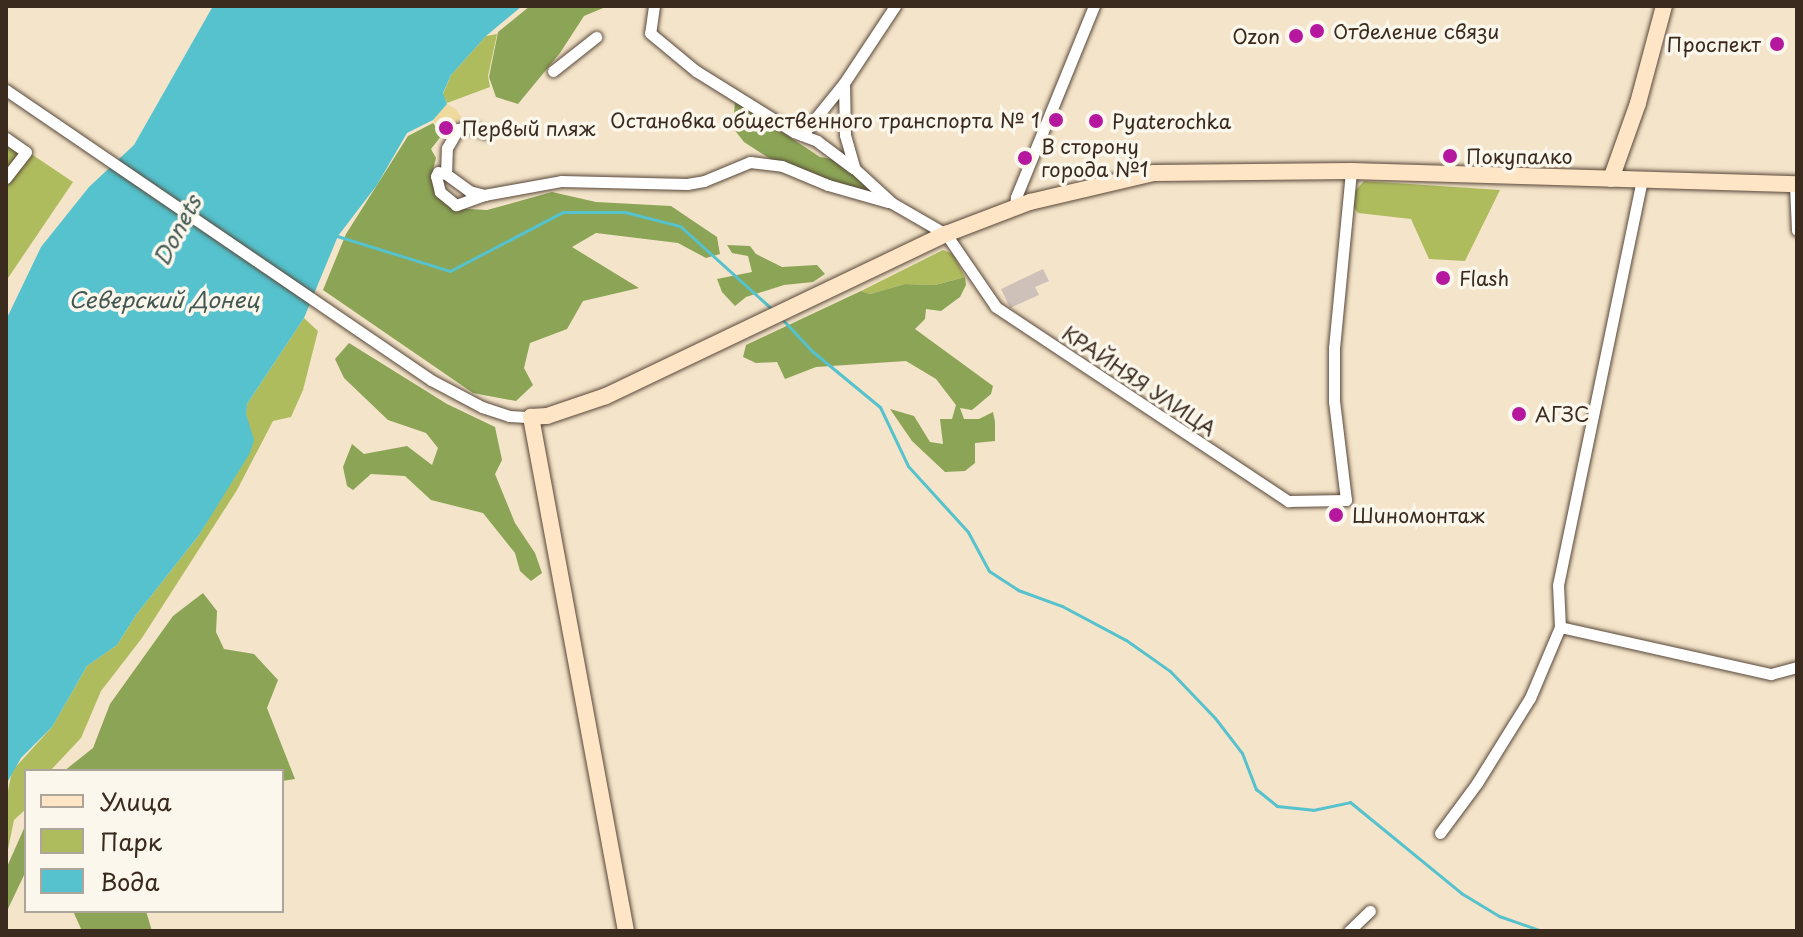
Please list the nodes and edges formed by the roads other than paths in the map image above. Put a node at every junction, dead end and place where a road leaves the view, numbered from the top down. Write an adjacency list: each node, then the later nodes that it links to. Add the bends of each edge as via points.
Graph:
1 (654, 6): 10 (street, via 650,33 696,71)
2 (895, 6): 7 (street)
3 (1094, 6): 21 (street)
4 (1664, 6): 16 (street)
5 (596, 37): 6 (street)
6 (553, 71)
7 (844, 83): 10 (street); 12 (street, via 844,131)
8 (6, 90): 24 (street, via 403,362 482,407)
9 (486, 133): 14 (street, via 458,129 447,148)
10 (802, 135): 12 (street)
11 (6, 138): 15 (street, via 26,152)
12 (855, 169): 20 (street)
13 (1351, 171): 16 (street); 21 (street, via 1154,173); 23 (street, КРАЙНЯЯ УЛИЦА, via 1334,348 1334,401 1346,500 1288,501 996,307)
14 (446, 174): 19 (street); 19 (street, via 438,172 437,185 456,205)
15 (6, 178)
16 (1611, 179): 17 (street)
17 (1642, 180): 18 (street); 25 (street, via 1558,585)
18 (1796, 184): 22 (street)
19 (484, 195): 20 (street, via 561,181 687,184 750,162 782,166)
20 (892, 203): 23 (street)
21 (1015, 207): 23 (street)
22 (1796, 229)
23 (946, 234): 24 (street, via 606,396)
24 (531, 417): 29 (street)
25 (1560, 627): 26 (street, via 1771,674); 27 (street, via 1530,698)
26 (1797, 667)
27 (1440, 833)
28 (1370, 911): 30 (street)
29 (626, 931)
30 (1349, 931)

